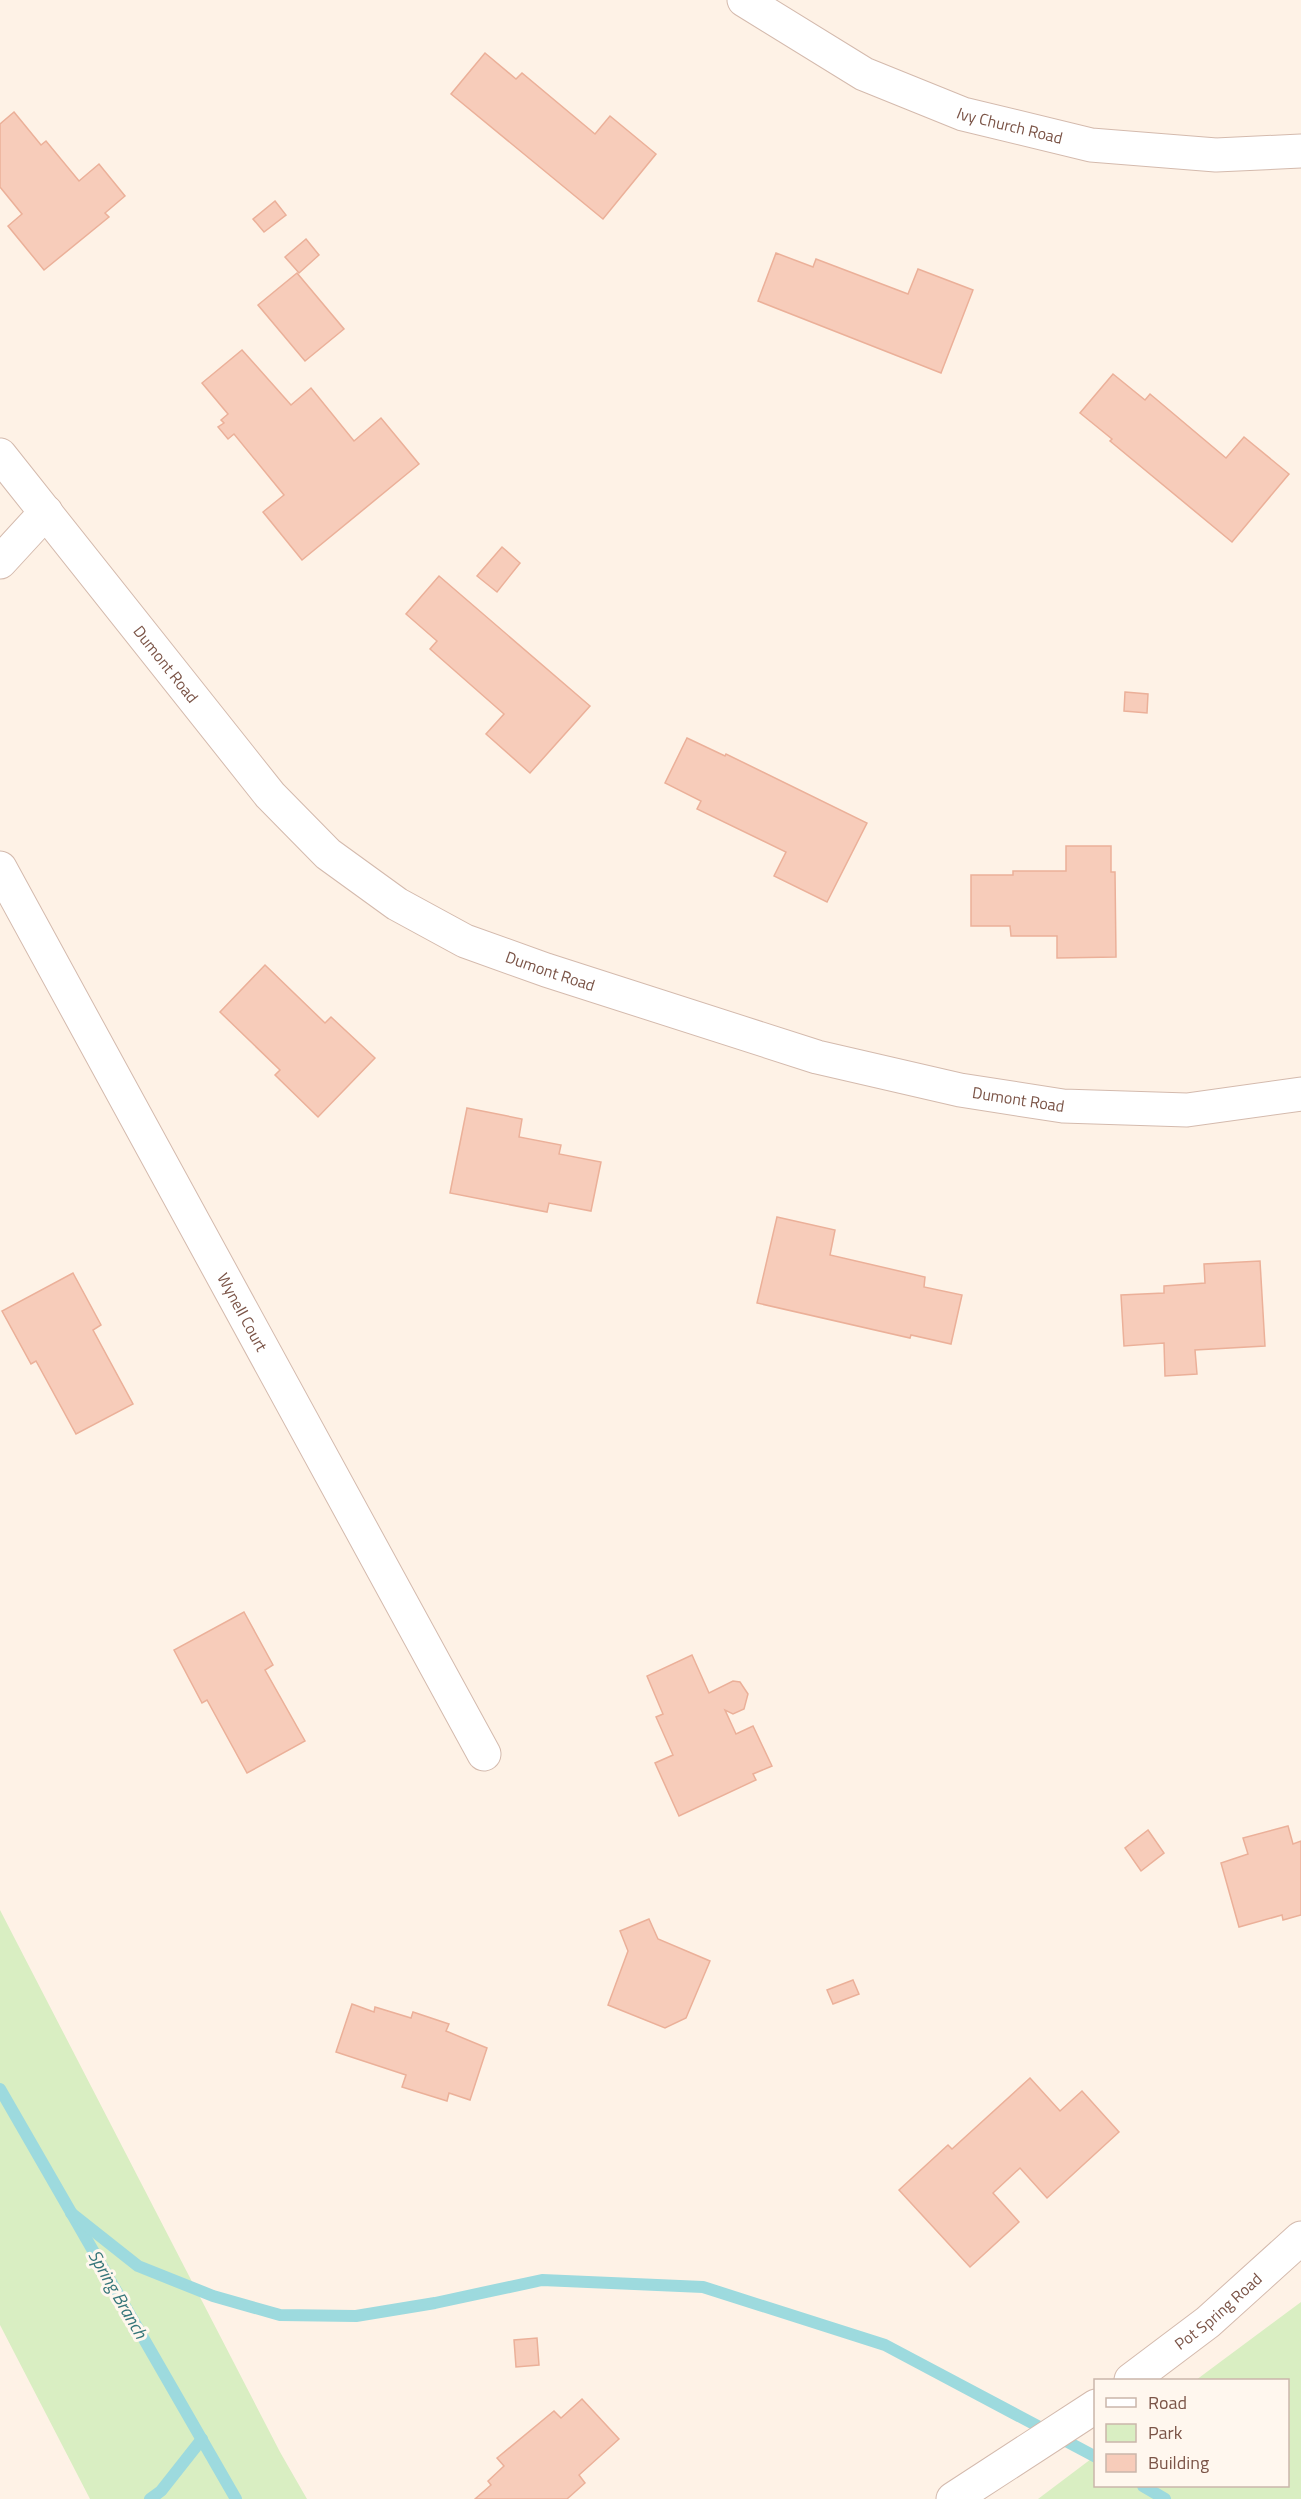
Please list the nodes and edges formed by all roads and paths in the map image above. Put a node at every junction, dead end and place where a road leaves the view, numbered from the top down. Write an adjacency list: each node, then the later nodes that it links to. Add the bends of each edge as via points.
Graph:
1 (744, 0): 2 (street, Ivy Church Road, via 864,74 963,114 1091,145 1216,155)
2 (1301, 151)
3 (0, 455): 4 (street, Dumont Road)
4 (46, 512): 5 (street); 7 (street, Dumont Road, via 270,795 328,854 397,904 465,941 817,1057 960,1090 1063,1106 1187,1110)
5 (0, 562)
6 (0, 868): 8 (street, Wynell Court)
7 (1301, 1094)
8 (484, 1754)
9 (1301, 2238): 10 (street, Pot Spring Road, via 1208,2322)
10 (1132, 2379)
11 (1087, 2412): 12 (street)
12 (953, 2499)

